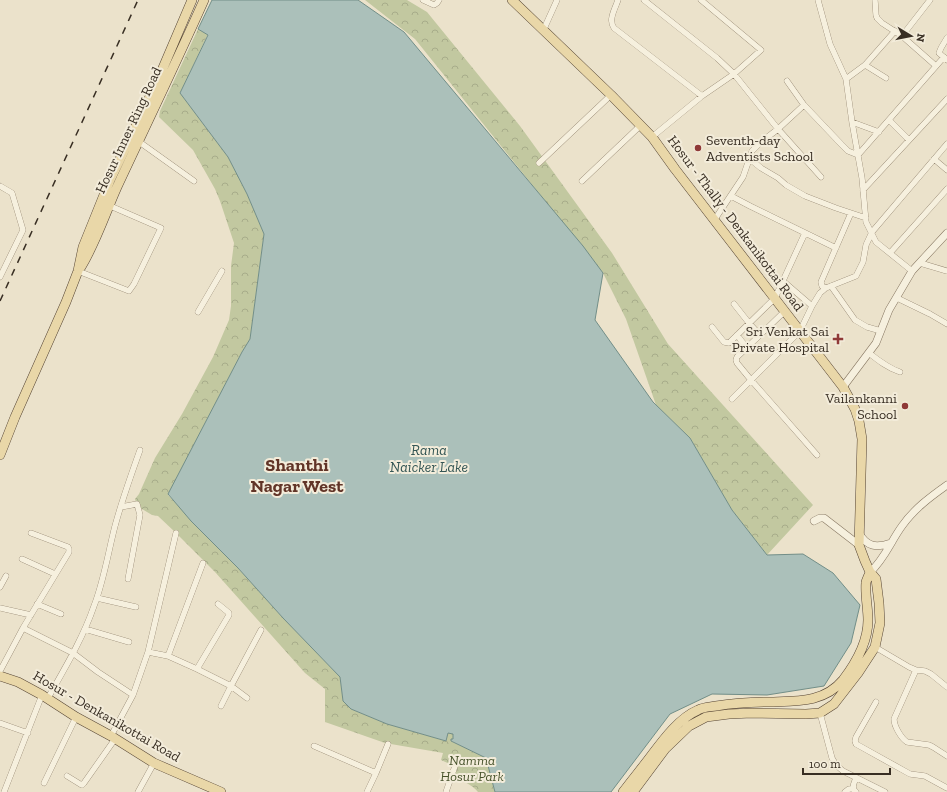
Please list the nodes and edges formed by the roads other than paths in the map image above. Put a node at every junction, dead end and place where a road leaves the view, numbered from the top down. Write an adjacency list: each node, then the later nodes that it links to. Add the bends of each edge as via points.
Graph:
1 (192, 0): 62 (main road, Hosur Inner Ring Road, via 157,82 110,180 83,247)
2 (204, 0): 35 (main road, Hosur Inner Ring Road)
3 (423, 0): 4 (street, via 434,5)
4 (439, 0)
5 (512, 0): 13 (main road, Hosur - Thally - Denkanikottai Road)
6 (557, 0): 13 (street)
7 (618, 0): 25 (street, via 612,19 614,28)
8 (644, 0): 20 (street)
9 (701, 0): 20 (street, via 762,50)
10 (875, 0): 14 (street, via 877,18)
11 (819, 1): 22 (street, via 830,44)
12 (928, 1): 15 (street)
13 (543, 31): 24 (main road, Hosur - Thally - Denkanikottai Road)
14 (895, 31): 15 (street); 18 (street)
15 (902, 36): 19 (street)
16 (947, 38): 17 (street, via 939,53)
17 (946, 58): 19 (street)
18 (865, 65): 21 (street); 22 (street)
19 (936, 66): 28 (street)
20 (734, 74): 25 (street); 31 (street)
21 (886, 78)
22 (846, 79): 29 (street)
23 (787, 81): 27 (street)
24 (611, 95): 30 (main road, Hosur - Thally - Denkanikottai Road); 40 (street)
25 (702, 96): 33 (street)
26 (947, 99): 34 (street)
27 (804, 105): 31 (street); 37 (street, via 848,151)
28 (889, 120): 32 (street); 34 (street)
29 (852, 122): 32 (street); 37 (street)
30 (640, 125): 33 (main road, Hosur - Thally - Denkanikottai Road); 44 (street)
31 (778, 129): 38 (street, via 752,151); 42 (street)
32 (879, 132): 37 (street)
33 (652, 137): 52 (main road, Hosur - Thally - Denkanikottai Road)
34 (909, 140): 47 (street)
35 (138, 141): 43 (street); 49 (main road, Hosur Inner Ring Road)
36 (947, 144): 39 (street)
37 (858, 155): 47 (street)
38 (750, 159): 48 (street); 50 (street, via 805,196)
39 (934, 159): 41 (street); 53 (street)
40 (539, 163)
41 (947, 170)
42 (822, 177)
43 (194, 181)
44 (582, 181)
45 (0, 186): 63 (street, via 12,194 23,230)
46 (947, 189): 57 (street)
47 (863, 190): 51 (street)
48 (731, 196): 52 (street); 54 (street)
49 (108, 205): 62 (main road, Hosur Inner Ring Road, via 92,247); 62 (street, via 161,228 129,291)
50 (851, 213): 51 (street); 56 (street)
51 (866, 218): 53 (street)
52 (715, 219): 66 (main road, Hosur - Thally - Denkanikottai Road)
53 (872, 232): 57 (street, via 876,242); 65 (street, via 856,276)
54 (805, 233): 56 (street); 64 (street)
55 (947, 233): 58 (street)
56 (836, 248): 65 (street, via 821,282 822,286)
57 (890, 253): 60 (street)
58 (920, 263): 60 (street); 61 (street)
59 (222, 271): 71 (street)
60 (912, 271): 67 (street)
61 (947, 271)
62 (78, 272): 87 (main road, Hosur Inner Ring Road, via 14,417)
63 (0, 277)
64 (783, 281): 66 (street); 69 (street)
65 (829, 287): 69 (street, via 820,293); 76 (street, via 855,320)
66 (775, 298): 70 (main road, Hosur - Thally - Denkanikottai Road); 72 (street)
67 (897, 298): 73 (street); 76 (street)
68 (734, 304): 72 (street)
69 (812, 306): 75 (street)
70 (785, 311): 75 (main road, Hosur - Thally - Denkanikottai Road); 78 (street)
71 (198, 312)
72 (749, 323): 77 (street); 78 (street)
73 (947, 324)
74 (712, 327): 77 (street, via 726,343)
75 (800, 331): 82 (street); 83 (main road, Hosur - Thally - Denkanikottai Road)
76 (881, 331): 80 (street)
77 (737, 335): 79 (street)
78 (760, 335): 79 (street)
79 (747, 348): 82 (street, via 736,360)
80 (869, 353): 81 (street); 83 (street)
81 (900, 372)
82 (751, 380): 84 (street); 86 (street)
83 (843, 387): 93 (main road, Hosur - Thally - Denkanikottai Road, via 860,421 862,440)
84 (732, 399)
85 (140, 450): 89 (street)
86 (817, 454)
87 (0, 455)
88 (947, 485): 94 (street, via 911,514)
89 (121, 507): 101 (street, via 137,504 140,515); 103 (street)
90 (814, 521): 95 (street, via 824,518)
91 (31, 533): 99 (street, via 68,547 68,552)
92 (176, 533): 115 (street)
93 (859, 533): 94 (street, via 863,540 874,546); 95 (main road, Hosur - Thally - Denkanikottai Road)
94 (890, 543): 98 (street, via 877,566)
95 (859, 545): 98 (main road, Hosur - Thally - Denkanikottai Road)
96 (22, 559): 99 (street)
97 (203, 563): 117 (street)
98 (870, 572): 114 (main road, Hosur - Thally - Denkanikottai Road, via 876,579 879,603 880,623); 150 (main road, via 866,582 868,620 863,646 842,681 833,689 813,699 730,704 698,709 682,719)
99 (55, 574): 104 (street)
100 (6, 576): 102 (street)
101 (128, 579)
102 (0, 587)
103 (97, 598): 106 (street); 111 (street)
104 (37, 604): 108 (street); 109 (street)
105 (218, 604): 118 (street, via 229,615)
106 (136, 607)
107 (0, 608): 109 (street)
108 (61, 614)
109 (31, 615): 110 (street)
110 (23, 628): 116 (street); 120 (street)
111 (85, 629): 113 (street); 116 (street)
112 (261, 630): 122 (street)
113 (129, 642)
114 (875, 647): 119 (street); 129 (main road, Hosur - Thally - Denkanikottai Road, via 834,704)
115 (148, 652): 117 (street); 124 (street)
116 (73, 653): 124 (street); 125 (street)
117 (168, 656): 118 (street)
118 (197, 669): 122 (street)
119 (916, 670): 123 (street, via 931,674); 136 (street, via 894,724 907,742 929,745)
120 (0, 671)
121 (0, 676): 125 (main road, Hosur - Denkanikottai Road, via 18,682)
122 (231, 686): 126 (street); 128 (street)
123 (947, 687)
124 (133, 695): 133 (street)
125 (45, 697): 130 (main road, Hosur - Denkanikottai Road); 132 (street)
126 (247, 698)
127 (876, 702): 143 (street, via 856,737 856,744 910,774 925,776)
128 (221, 706)
129 (820, 713): 141 (street, via 832,758 843,771); 151 (main road, via 752,713 706,717 689,726 666,749)
130 (76, 717): 133 (main road, Hosur - Denkanikottai Road); 142 (street)
131 (0, 723): 132 (street)
132 (28, 733): 145 (street)
133 (113, 738): 137 (main road, Hosur - Denkanikottai Road); 140 (street, via 82,785)
134 (388, 744): 139 (street)
135 (314, 746): 139 (street)
136 (947, 756)
137 (154, 763): 146 (street); 147 (main road, Hosur - Denkanikottai Road)
138 (455, 766): 149 (street)
139 (376, 773): 148 (street)
140 (66, 776)
141 (856, 778): 144 (street, via 853,786); 153 (street)
142 (44, 783)
143 (947, 788)
144 (855, 790): 152 (street, via 849,789)
145 (4, 792)
146 (138, 792)
147 (219, 792)
148 (367, 792)
149 (446, 792)
150 (623, 792)
151 (633, 792)
152 (845, 792)
153 (884, 792)

